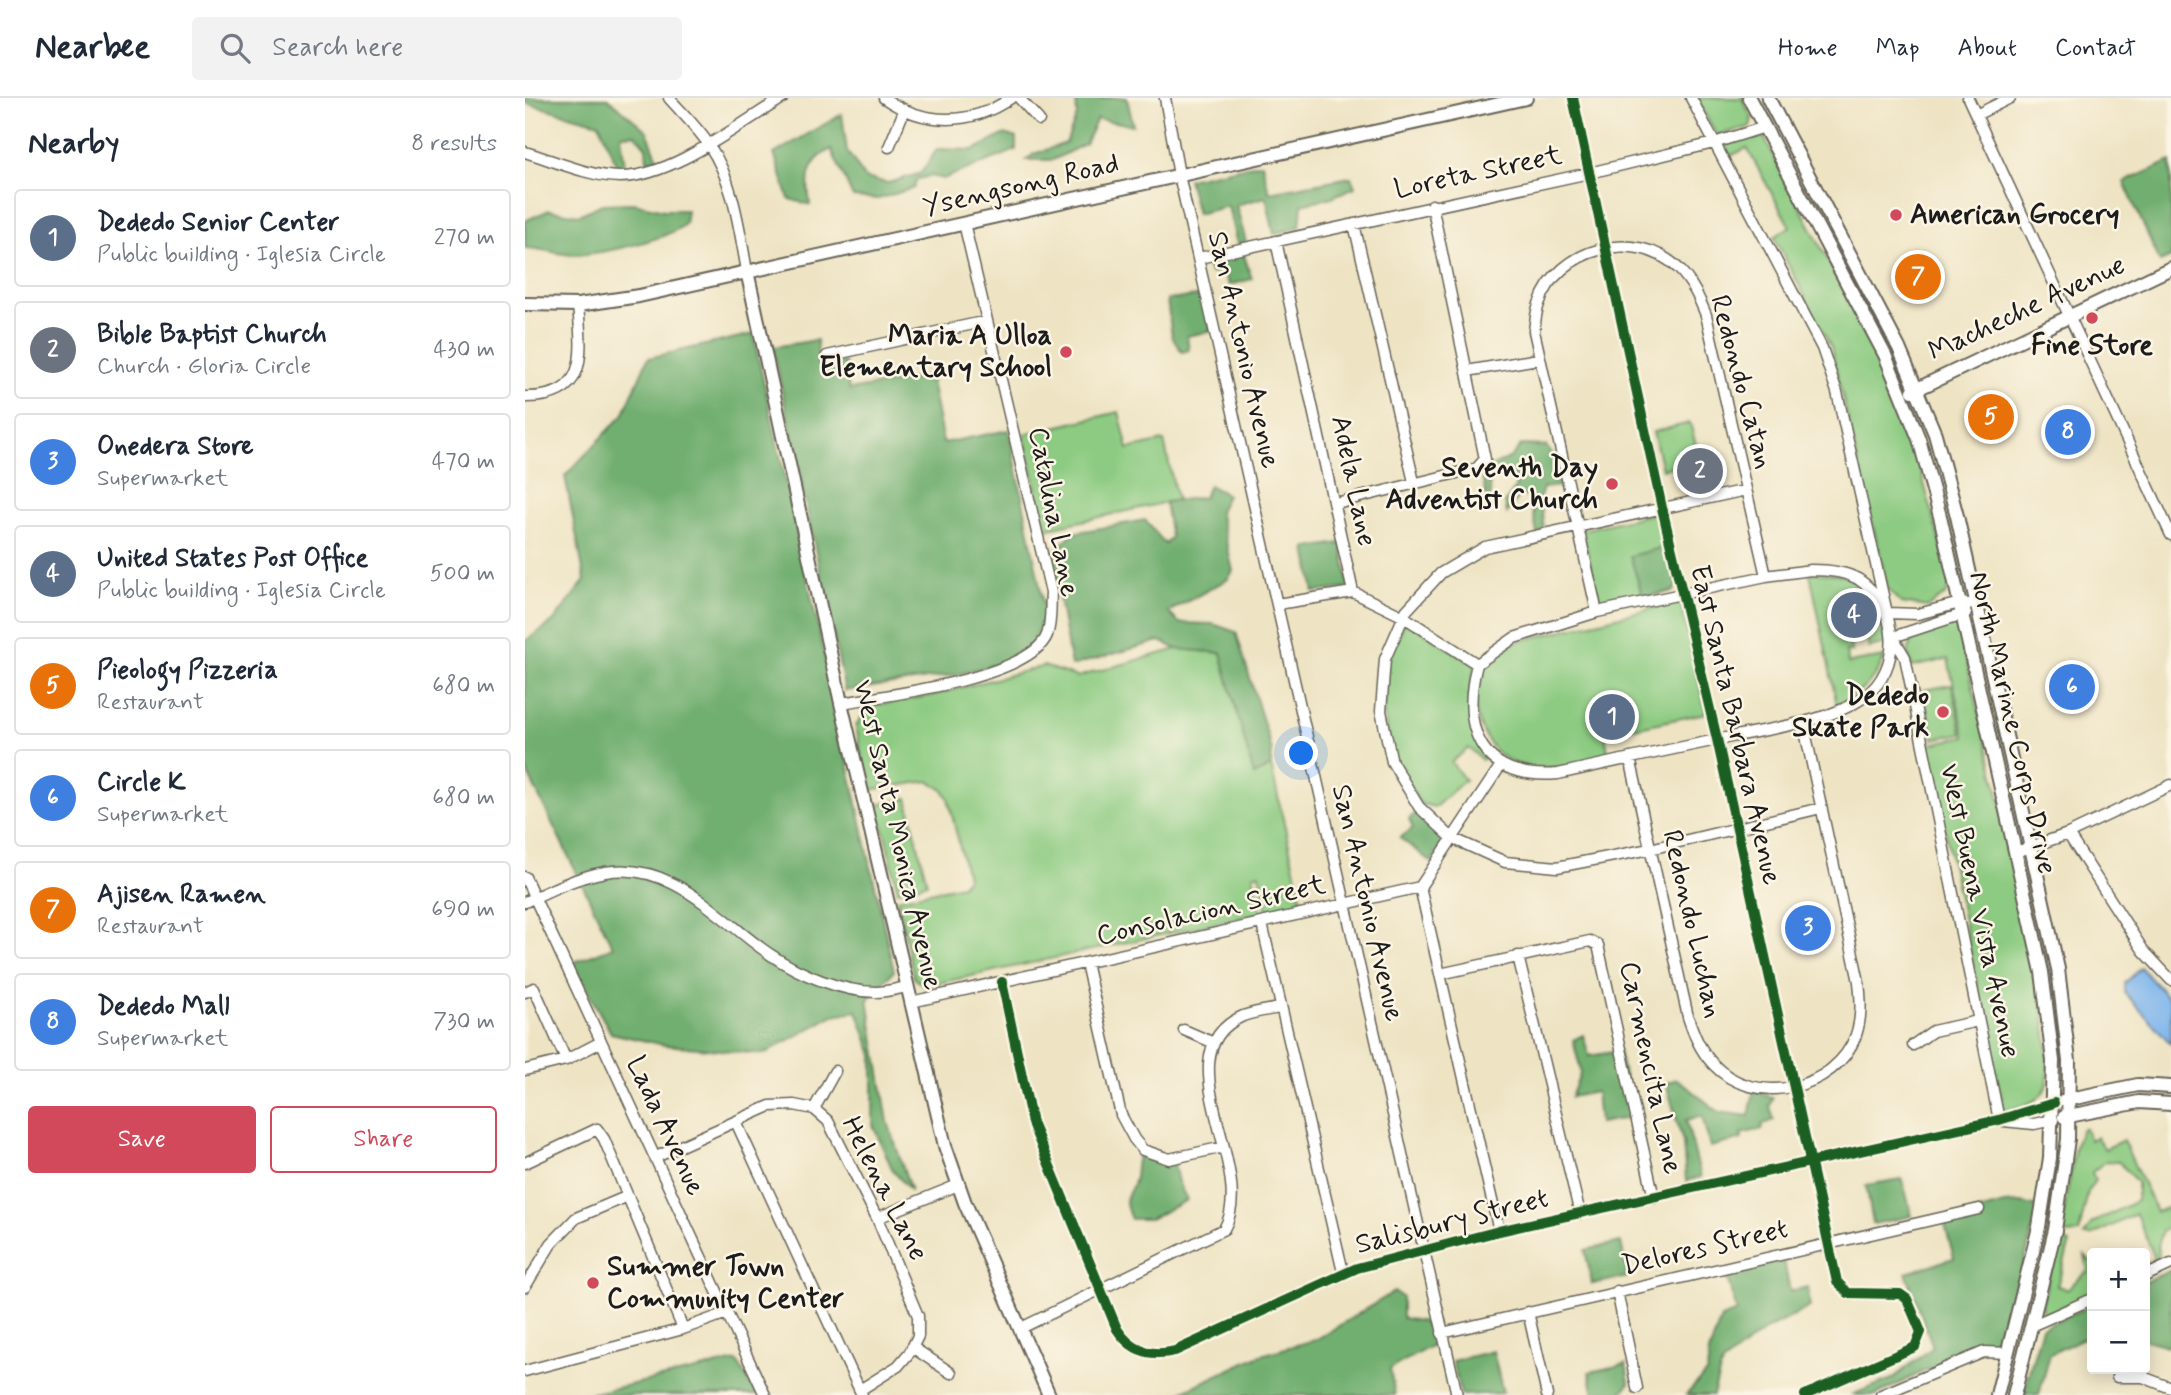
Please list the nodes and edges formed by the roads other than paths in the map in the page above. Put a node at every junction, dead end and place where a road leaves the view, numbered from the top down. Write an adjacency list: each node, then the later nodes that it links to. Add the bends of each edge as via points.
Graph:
1 (669, 98): 18 (street)
2 (783, 98): 18 (street)
3 (884, 98): 14 (street)
4 (1011, 98): 14 (street, via 982,114 944,121)
5 (1019, 98): 16 (street)
6 (1165, 98): 23 (street, San Antonio Avenue)
7 (1526, 98): 23 (main road, Ysengsong Road)
8 (1573, 98): 22 (street, East Santa Barbara Avenue)
9 (1691, 98): 19 (street, West Buena Vista Avenue)
10 (1749, 98): 17 (main road, North Marine Corps Drive)
11 (1767, 98): 39 (main road)
12 (1968, 98): 15 (street)
13 (2010, 98): 15 (street)
14 (904, 111): 20 (street)
15 (1976, 115): 34 (street)
16 (1039, 120)
17 (1765, 127): 19 (street, Loreta Street); 40 (main road, North Marine Corps Drive)
18 (708, 143): 21 (street, via 667,166 621,177); 31 (street, via 733,197)
19 (1713, 143): 22 (street, Loreta Street); 55 (street, West Buena Vista Avenue, via 1822,348 1837,392)
20 (890, 147)
21 (525, 152)
22 (1589, 173): 24 (street, Loreta Street); 28 (street, East Santa Barbara Avenue)
23 (1179, 175): 25 (main road, Ysengsong Road); 29 (street, San Antonio Avenue)
24 (1432, 205): 26 (street, Loreta Street); 38 (street)
25 (964, 223): 31 (main road, Ysengsong Road); 35 (street, Catalina Lane)
26 (1354, 224): 27 (street, Loreta Street); 42 (street)
27 (1276, 241): 29 (street, Loreta Street); 44 (street, Adela Lane)
28 (1605, 248): 37 (street, Redondo Catan, via 1573,260 1552,279 1537,312); 43 (street, Redondo Catan, via 1626,246 1654,252 1677,267 1695,289 1706,315); 45 (street, East Santa Barbara Avenue)
29 (1199, 258): 51 (street, San Antonio Avenue)
30 (2171, 268): 34 (main road, Macheche Avenue)
31 (747, 271): 33 (main road, Ysengsong Road); 59 (main road, West Santa Monica Avenue)
32 (525, 304): 33 (main road, Ysengsong Road)
33 (578, 305): 41 (street, via 580,363 575,379 545,398)
34 (2068, 316): 39 (main road, Macheche Avenue); 47 (street)
35 (987, 321): 36 (street); 59 (street, Catalina Lane, via 1051,592 1047,636 1038,648 995,672)
36 (827, 356)
37 (1538, 359): 38 (street); 46 (street, Redondo Catan)
38 (1468, 370): 42 (street, via 1484,463)
39 (1918, 388): 40 (main road, Macheche Avenue); 52 (main road, via 1948,477)
40 (1904, 396): 53 (main road, North Marine Corps Drive, via 1929,471)
41 (525, 397)
42 (1414, 482): 44 (street)
43 (1745, 490): 45 (street); 48 (street, Redondo Catan)
44 (1336, 503): 49 (street, Adela Lane)
45 (1661, 508): 46 (street); 50 (street, East Santa Barbara Avenue)
46 (1578, 527): 54 (street, Redondo Catan); 56 (street, via 1485,547 1441,573)
47 (2171, 536)
48 (1766, 576): 50 (street); 55 (street, via 1835,570 1874,593)
49 (1353, 592): 51 (street); 56 (street, Adela Lane)
50 (1683, 593): 54 (street); 61 (street, East Santa Barbara Avenue)
51 (1277, 604): 75 (street, San Antonio Avenue)
52 (1976, 605): 53 (street); 69 (main road)
53 (1961, 609): 55 (street); 57 (street); 71 (main road, North Marine Corps Drive)
54 (1597, 612): 58 (street, via 1514,638)
55 (1887, 613): 57 (street, West Buena Vista Avenue)
56 (1404, 617): 58 (street, Adela Lane); 68 (street, via 1385,659 1381,711 1392,762 1419,807)
57 (1893, 637): 60 (street, via 1880,680 1864,697); 86 (street, West Buena Vista Avenue, via 1905,657)
58 (1477, 664): 63 (street, via 1469,715 1477,737)
59 (841, 703): 82 (main road, West Santa Monica Avenue)
60 (1803, 722): 61 (street); 65 (street, Redondo Luchan)
61 (1717, 740): 62 (street); 66 (street, East Santa Barbara Avenue)
62 (1630, 758): 63 (street, via 1534,776); 70 (street, Redondo Luchan)
63 (1501, 765): 68 (street)
64 (2171, 785): 67 (street)
65 (1821, 808): 66 (street); 95 (street, Redondo Luchan, via 1862,1010 1855,1037 1840,1061 1819,1079)
66 (1736, 827): 70 (street); 95 (street, East Santa Barbara Avenue)
67 (2068, 834): 69 (street); 80 (street, via 2143,950)
68 (1452, 838): 70 (street, via 1505,862 1557,867); 73 (street)
69 (2032, 848): 71 (street); 96 (main road, via 2062,992)
70 (1650, 849): 95 (street, Redondo Luchan, via 1697,1044 1714,1066 1737,1082 1764,1090)
71 (2016, 852): 97 (main road, North Marine Corps Drive, via 2046,995)
72 (525, 877): 74 (street, Lada Avenue)
73 (1420, 887): 75 (street, Consolacion Street); 79 (street)
74 (530, 900): 82 (street, via 606,872 656,876 680,885 772,956 801,971 876,992); 88 (street, Lada Avenue)
75 (1343, 904): 76 (street, Consolacion Street); 116 (street, San Antonio Avenue)
76 (1262, 924): 78 (street, Consolacion Street); 85 (street)
77 (1518, 956): 79 (street, Carmencita Lane); 110 (street, Carmencita Lane, via 1590,941 1601,948); 112 (street)
78 (1086, 963): 81 (street, Consolacion Street); 104 (street, via 1121,1115 1134,1139 1143,1150 1169,1158)
79 (1440, 974): 114 (street)
80 (2171, 980)
81 (1002, 982): 84 (street, Consolacion Street); 121 (street, Salisbury Street, via 1032,1123)
82 (907, 987): 84 (main road, West Santa Monica Avenue)
83 (525, 992): 91 (street, via 534,988)
84 (911, 1002): 108 (main road, West Santa Monica Avenue)
85 (1280, 1008): 89 (street, via 1238,1019); 118 (street)
86 (1978, 1021): 90 (street, via 1933,1031); 101 (street, West Buena Vista Avenue)
87 (1184, 1030): 89 (street)
88 (601, 1042): 91 (street); 105 (street, Lada Avenue)
89 (1214, 1043): 104 (street, via 1209,1083)
90 (1913, 1045)
91 (566, 1060): 92 (street)
92 (525, 1070)
93 (835, 1071): 99 (street)
94 (2171, 1087): 96 (main road, via 2138,1085)
95 (1793, 1088): 106 (street, East Santa Barbara Avenue)
96 (2070, 1099): 97 (main road); 100 (main road)
97 (2054, 1103): 101 (street, Salisbury Street); 102 (main road, North Marine Corps Drive)
98 (2171, 1104): 100 (main road, via 2139,1102)
99 (814, 1109): 103 (street, Helena Lane, via 770,1106); 113 (street, Helena Lane, via 839,1139)
100 (2070, 1116): 102 (main road); 126 (main road, via 2059,1208)
101 (1999, 1120): 102 (street, Salisbury Street, via 2034,1125); 106 (street, Salisbury Street)
102 (2053, 1120): 131 (main road, North Marine Corps Drive, via 2039,1227)
103 (736, 1122): 105 (street, Helena Lane); 137 (street)
104 (1224, 1147): 121 (street, via 1233,1209 1224,1229)
105 (656, 1157): 125 (street, Lada Avenue)
106 (1810, 1161): 110 (street, Salisbury Street); 115 (street, East Santa Barbara Avenue)
107 (525, 1163): 109 (street, via 597,1129)
108 (958, 1185): 113 (street); 128 (main road, West Santa Monica Avenue)
109 (628, 1196): 120 (street, via 576,1218 551,1244); 127 (street)
110 (1654, 1198): 112 (street, Salisbury Street)
111 (1979, 1209): 115 (street, Delores Street)
112 (1580, 1214): 114 (street, Salisbury Street)
113 (877, 1218): 130 (street, Helena Lane, via 918,1316 918,1336)
114 (1499, 1231): 116 (street, Salisbury Street)
115 (1829, 1242): 122 (street, Delores Street); 142 (street, East Santa Barbara Avenue, via 1839,1287 1848,1293 1892,1292 1907,1299 1919,1325 1920,1340 1915,1347)
116 (1424, 1251): 118 (street, Salisbury Street); 129 (street, San Antonio Avenue)
117 (2171, 1264): 119 (street)
118 (1343, 1272): 121 (street, Salisbury Street, via 1162,1354 1135,1349 1124,1341)
119 (2150, 1274)
120 (525, 1287)
121 (1100, 1290): 128 (street)
122 (1617, 1292): 124 (street, Delores Street); 135 (street)
123 (2087, 1301): 126 (street)
124 (1528, 1312): 129 (street, Delores Street); 141 (street)
125 (727, 1313): 127 (street); 138 (street, Lada Avenue)
126 (2031, 1326): 145 (main road)
127 (683, 1329): 132 (street)
128 (1019, 1329): 139 (main road, West Santa Monica Avenue)
129 (1442, 1333): 140 (street, San Antonio Avenue)
130 (912, 1347): 133 (street); 137 (street, via 898,1366)
131 (2008, 1353): 143 (street, via 1984,1352); 144 (main road, North Marine Corps Drive)
132 (525, 1371)
133 (951, 1373)
134 (2117, 1377): 136 (street, via 2143,1377)
135 (1637, 1388)
136 (2171, 1388)
137 (861, 1392)
138 (765, 1395)
139 (1049, 1395)
140 (1457, 1395)
141 (1547, 1395)
142 (1805, 1395)
143 (1881, 1395)
144 (1997, 1395)
145 (2014, 1395)

